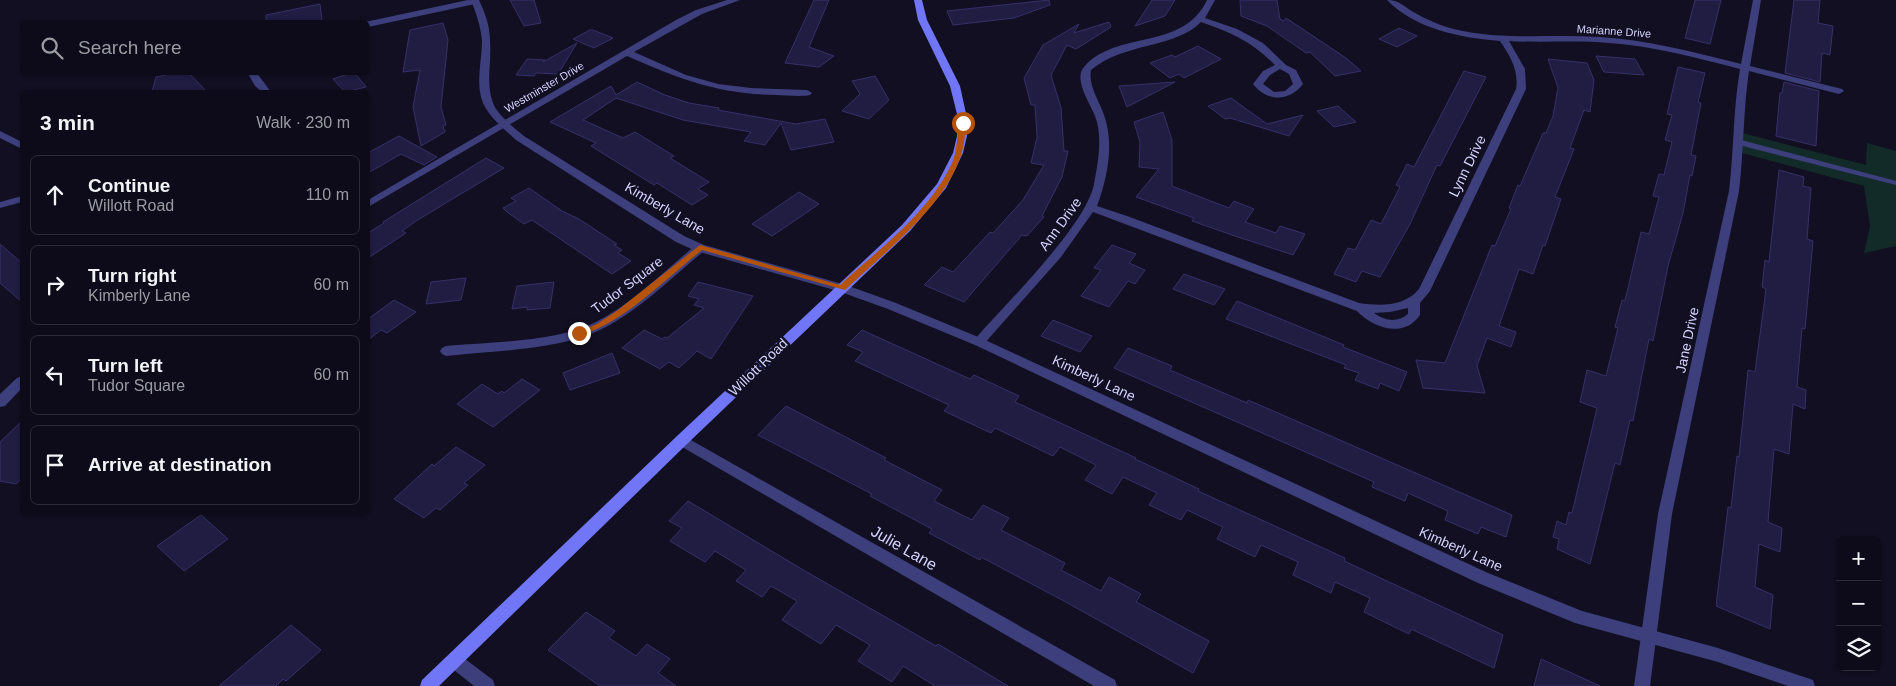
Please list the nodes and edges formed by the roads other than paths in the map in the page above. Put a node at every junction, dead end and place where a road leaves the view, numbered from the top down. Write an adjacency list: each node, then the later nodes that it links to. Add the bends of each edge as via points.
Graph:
1 (475, 0): 8 (street); 17 (street, Kimberly Lane, via 486,37 486,96)
2 (732, 0): 10 (street, Westminster Drive, via 700,12)
3 (918, 0): 27 (main road, Willott Road, via 924,24 959,97 963,123 960,147 956,162 938,193)
4 (1211, 0): 7 (street, via 1208,12)
5 (1391, 0): 9 (street, Marianne Drive, via 1420,19 1440,27)
6 (1757, 0): 12 (street, Jane Drive)
7 (1200, 20): 11 (street, via 1234,30 1260,44); 25 (street, Ann Drive, via 1171,35 1112,53 1087,69 1085,80 1101,119 1104,151 1099,186)
8 (370, 24)
9 (1504, 40): 12 (street, Marianne Drive, via 1635,42); 28 (street, Lynn Drive, via 1519,67 1523,80 1521,89 1424,291)
10 (627, 53): 16 (street, via 717,87); 17 (street, Westminster Drive)
11 (1283, 67)
12 (1744, 67): 15 (street, Marianne Drive); 19 (street, Jane Drive)
13 (253, 75): 14 (street)
14 (265, 90)
15 (1839, 91)
16 (807, 93)
17 (504, 125): 23 (street, Westminster Drive); 26 (street, Kimberly Lane, via 633,210)
18 (0, 134): 20 (street)
19 (1738, 142): 21 (lane); 35 (street, Jane Drive, via 1734,191 1665,514)
20 (20, 145)
21 (1894, 183)
22 (20, 200): 24 (street)
23 (370, 203)
24 (0, 205)
25 (1091, 208): 29 (street, Lynn Drive); 30 (street, Ann Drive, via 1057,254)
26 (700, 248): 27 (street, Kimberly Lane); 31 (street, Tudor Square, via 599,326 547,339)
27 (842, 288): 30 (street, Kimberly Lane); 34 (main road, Willott Road)
28 (1414, 302): 29 (street, Lynn Drive, via 1368,310); 29 (street, Lynn Drive, via 1414,315 1410,320 1391,325 1374,321)
29 (1361, 308)
30 (979, 342): 35 (street, Kimberly Lane, via 1483,578 1581,618)
31 (446, 351)
32 (20, 383): 33 (street)
33 (0, 402)
34 (682, 440): 36 (main road, Willott Road); 39 (street, Julie Lane)
35 (1649, 637): 40 (street, Jane Drive); 41 (street, Kimberly Lane, via 1718,655)
36 (455, 661): 37 (main road, Willott Road); 38 (street)
37 (428, 686)
38 (487, 686)
39 (1110, 686)
40 (1642, 686)
41 (1807, 686)

